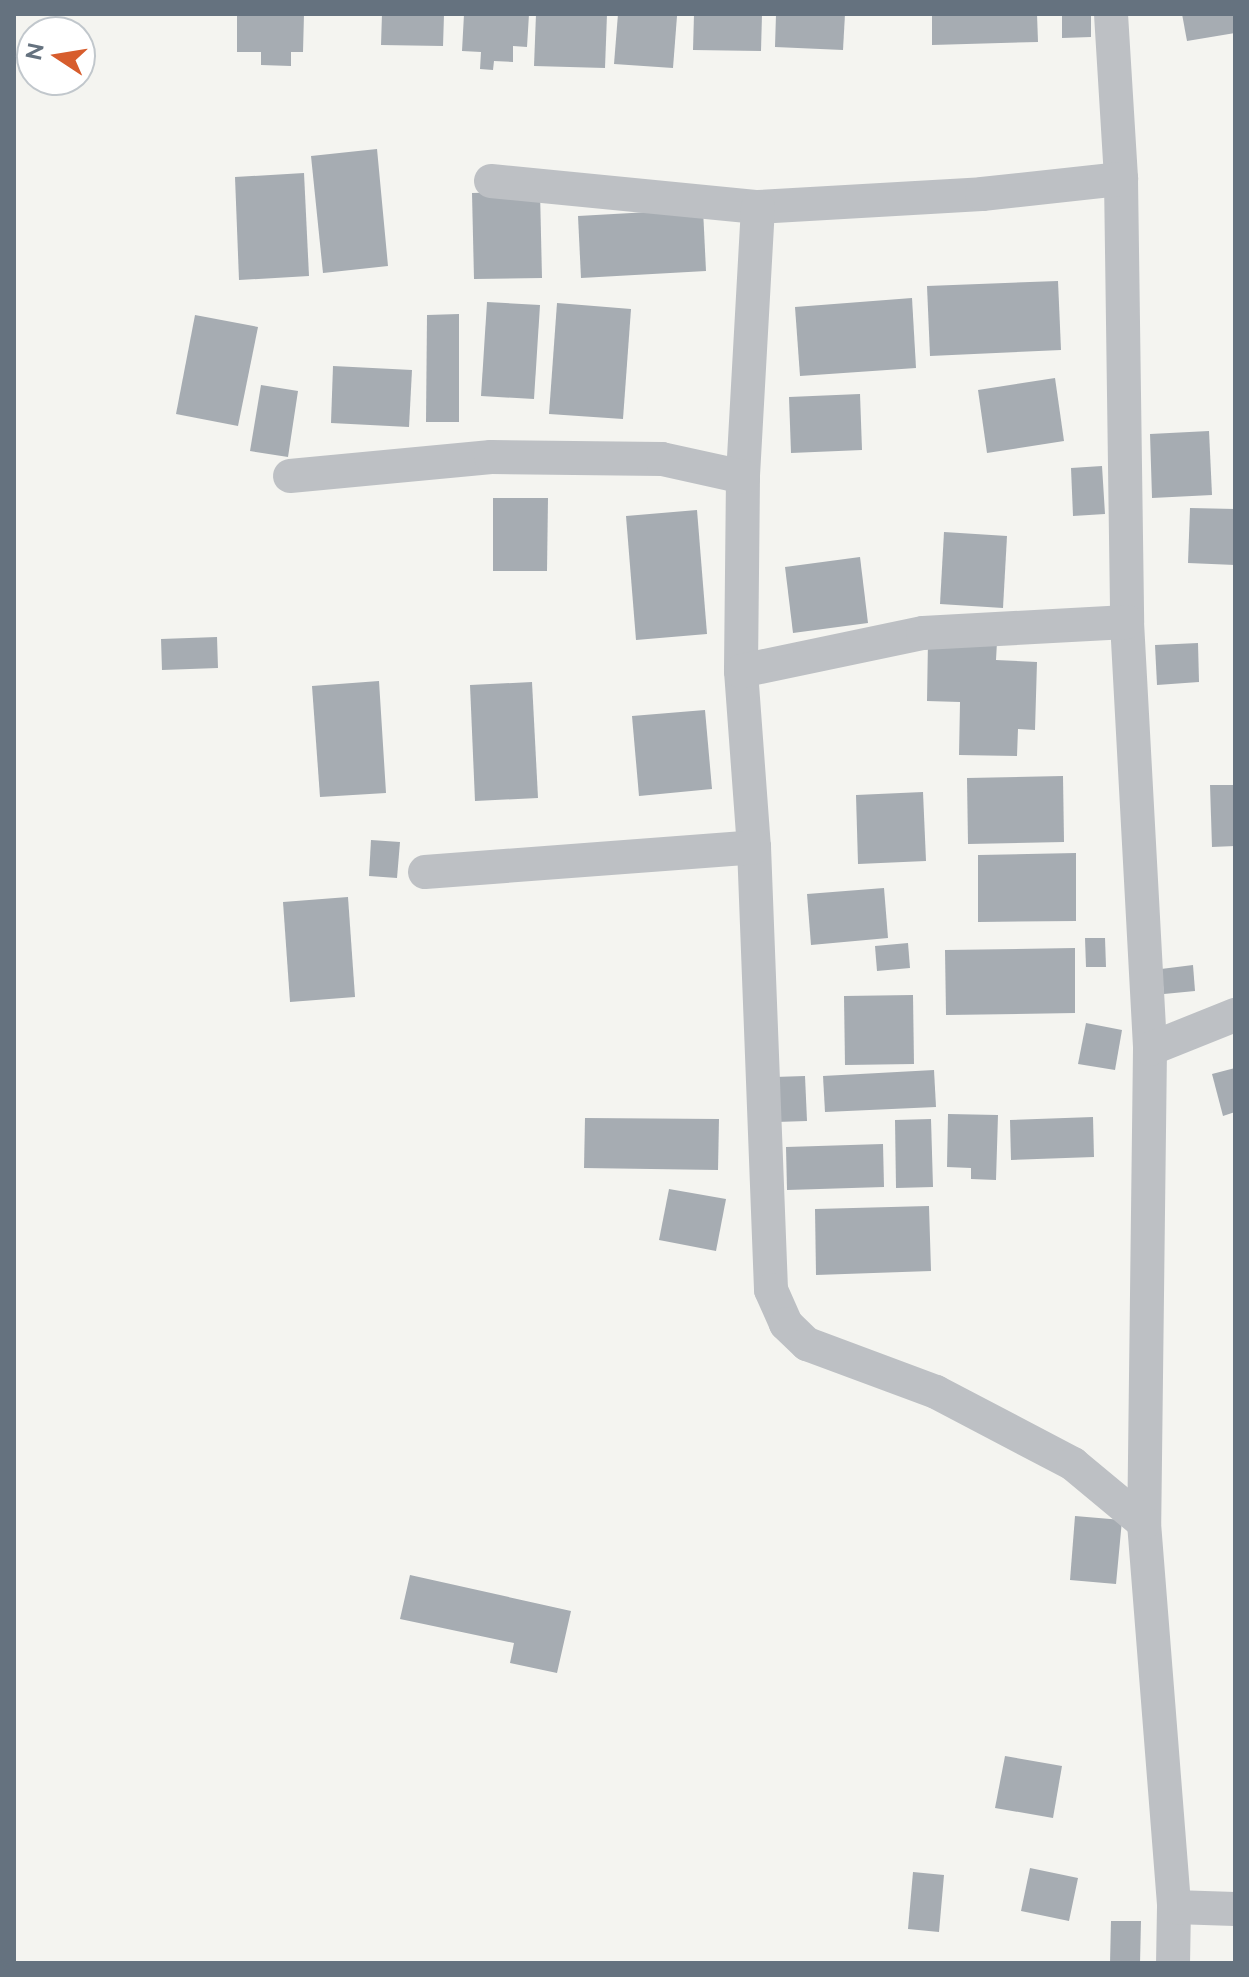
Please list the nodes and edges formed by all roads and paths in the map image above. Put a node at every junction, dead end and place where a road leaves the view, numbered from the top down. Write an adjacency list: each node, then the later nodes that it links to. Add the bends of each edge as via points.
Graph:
1 (1111, 14): 2 (street)
2 (1121, 179): 4 (street, via 982,194); 7 (street)
3 (491, 181): 4 (street)
4 (758, 207): 6 (street)
5 (290, 476): 6 (street, via 506,457 662,459)
6 (743, 477): 8 (street)
7 (1127, 622): 8 (street, via 923,633); 12 (street)
8 (741, 671): 9 (street)
9 (754, 847): 10 (street); 13 (street, via 771,1290 786,1324 807,1344 936,1392 1073,1464)
10 (425, 872)
11 (1235, 1015): 12 (street)
12 (1150, 1049): 13 (street)
13 (1144, 1523): 14 (street)
14 (1174, 1907): 15 (street); 16 (street)
15 (1235, 1909)
16 (1173, 1963)

